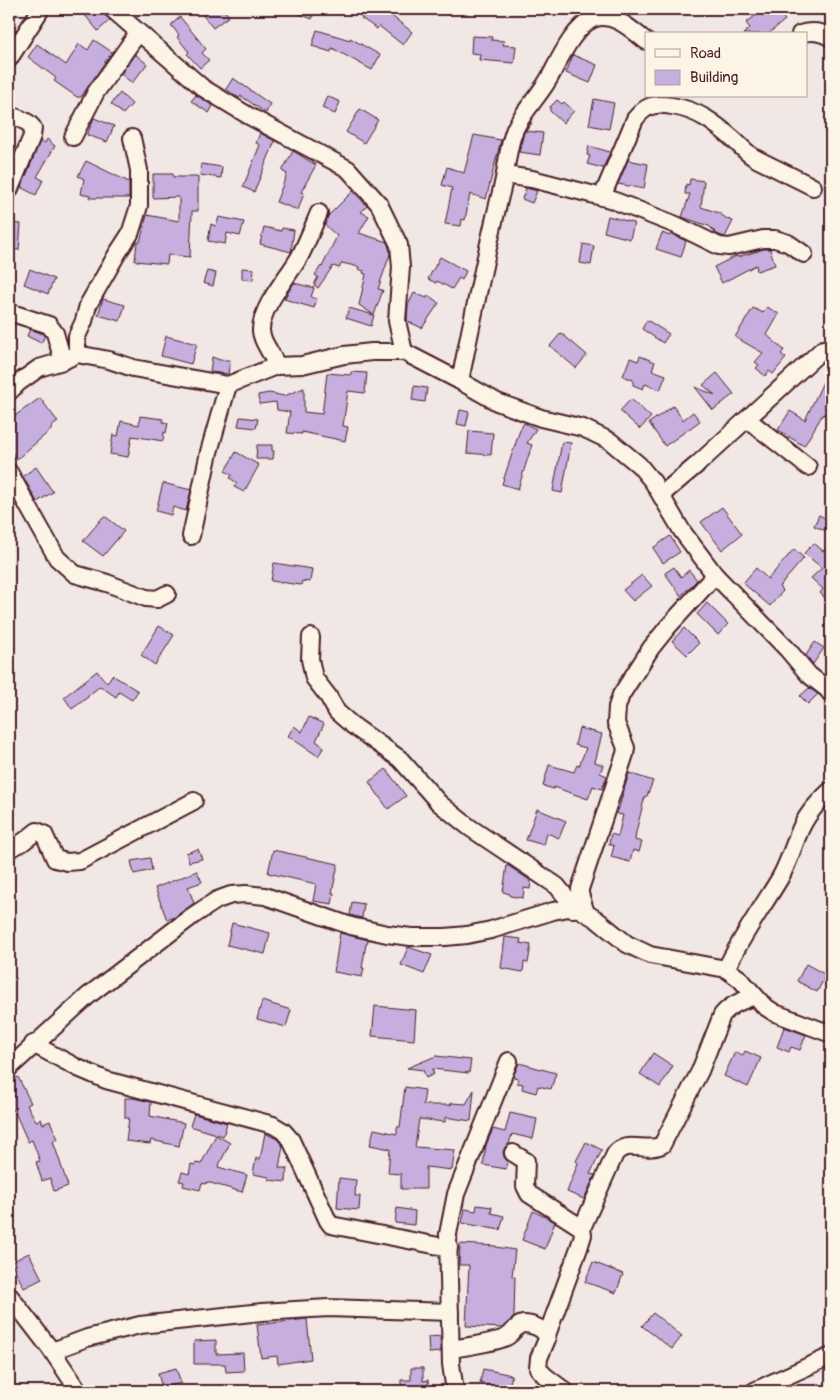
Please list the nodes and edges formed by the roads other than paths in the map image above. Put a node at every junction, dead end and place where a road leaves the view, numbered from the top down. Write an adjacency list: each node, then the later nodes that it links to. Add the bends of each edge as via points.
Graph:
1 (41, 9): 8 (street)
2 (112, 9): 5 (street)
3 (592, 14): 7 (street, via 621,21); 12 (street, via 566,48 516,128)
4 (804, 32): 6 (street, via 825,34)
5 (138, 33): 10 (street, via 96,92); 20 (street, via 203,88 348,169 379,204 400,245 397,321)
6 (831, 38)
7 (645, 40)
8 (9, 59)
9 (9, 115): 14 (street, via 33,128)
10 (73, 137)
11 (132, 138): 21 (street, via 139,170 139,206 130,234 88,305)
12 (505, 175): 15 (street); 23 (street)
13 (813, 187): 15 (street, via 754,158 705,116 687,108 662,104 643,109 635,119)
14 (9, 191)
15 (602, 197): 17 (street, via 676,225 720,246 776,239)
16 (319, 213): 22 (street, via 300,255 262,318 263,341 274,356)
17 (804, 254)
18 (9, 312): 21 (street, via 49,325)
19 (823, 349): 26 (street)
20 (404, 352): 22 (street, via 344,355 302,365); 23 (street)
21 (70, 358): 24 (street, via 109,360 133,368); 25 (street, via 39,368)
22 (276, 366): 24 (street)
23 (460, 381): 29 (street, via 497,402 541,418 583,428 610,441 639,466)
24 (228, 384): 30 (street)
25 (9, 392)
26 (747, 419): 27 (street); 29 (street)
27 (808, 467)
28 (9, 472): 32 (street, via 57,558 75,574 146,598 157,599)
29 (661, 495): 31 (street, via 682,531)
30 (191, 536)
31 (715, 575): 34 (street); 38 (street, via 666,628 621,695 616,724 626,751 580,889)
32 (167, 594)
33 (311, 637): 38 (street, via 310,659 314,678 337,712 400,759 439,803 557,886)
34 (831, 694)
35 (831, 790): 39 (street, via 820,798 805,820 781,876)
36 (194, 801): 37 (street, via 80,861 55,859 44,834 37,831)
37 (9, 848)
38 (579, 911): 39 (street, via 650,955); 42 (street, via 553,911 468,935 411,937 351,926 265,896 231,895 191,917 89,995)
39 (726, 969): 40 (street)
40 (755, 996): 41 (street, via 775,1013); 46 (street, via 727,1008 722,1015 700,1071 662,1145 619,1148)
41 (831, 1034)
42 (33, 1044): 44 (street); 47 (street, via 106,1080 272,1125 291,1140 331,1225)
43 (509, 1060): 47 (street, via 456,1194 448,1234)
44 (9, 1068)
45 (512, 1152): 46 (street, via 526,1161 525,1186 529,1194)
46 (582, 1228): 50 (street, via 579,1248)
47 (449, 1248): 49 (street)
48 (9, 1295): 52 (street)
49 (450, 1312): 51 (street); 52 (street, via 328,1308 262,1312 140,1325 87,1338)
50 (547, 1335): 51 (street, via 541,1329 522,1324 506,1338); 57 (street, via 538,1368)
51 (451, 1349): 56 (street)
52 (52, 1351): 55 (street)
53 (831, 1356): 54 (street)
54 (762, 1389)
55 (79, 1391)
56 (455, 1391)
57 (565, 1391)

